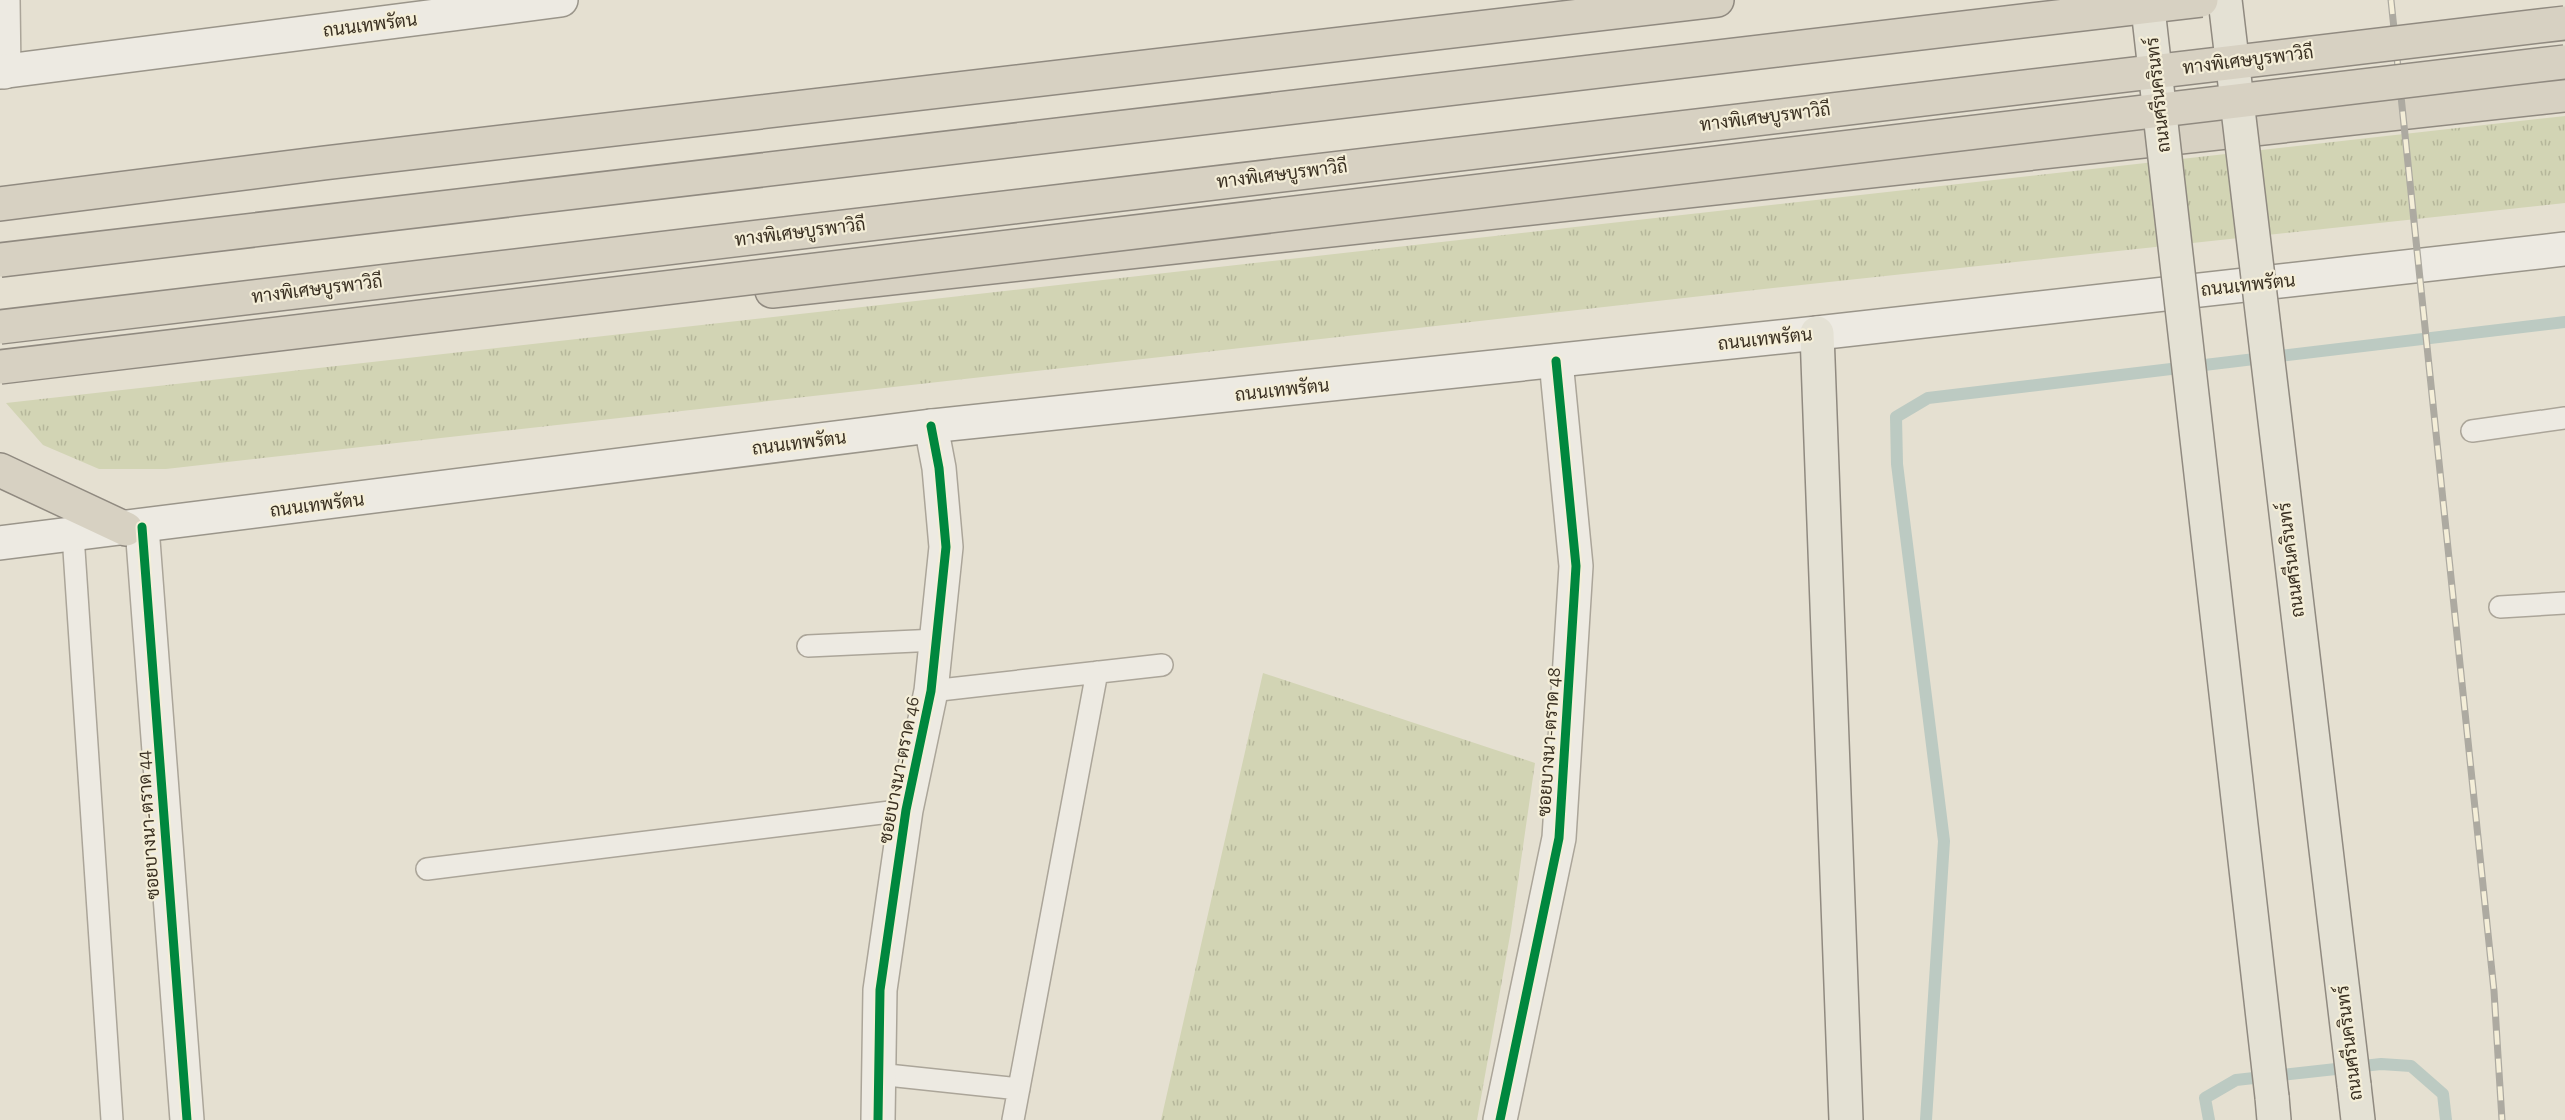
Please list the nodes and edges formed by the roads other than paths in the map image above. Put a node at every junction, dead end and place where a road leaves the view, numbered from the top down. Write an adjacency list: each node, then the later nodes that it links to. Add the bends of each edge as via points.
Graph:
1 (3, 0): 11 (main road)
2 (561, 0): 11 (main road, ถนนเทพรัตน)
3 (1587, 0): 8 (highway)
4 (1718, 0): 8 (highway)
5 (2147, 0): 39 (main road, ถนนศรีนครินทร์, bridge)
6 (2201, 0): 15 (highway, bridge)
7 (2225, 0): 46 (main road, ถนนศรีนครินทร์, bridge)
8 (1617, 10): 13 (highway)
9 (2565, 23): 16 (highway, ทางพิเศษบูรพาวิถี, bridge)
10 (2565, 62): 19 (highway, bridge)
11 (2, 72)
12 (2565, 95): 20 (highway, via 362,336)
13 (0, 204)
14 (2565, 249): 17 (main road, ถนนเทพรัตน)
15 (0, 260)
16 (0, 327)
17 (1817, 333): 18 (main road, ถนนเทพรัตน); 45 (main road)
18 (1557, 361): 22 (main road, ถนนเทพรัตน); 44 (main road, ซอยบางนา-ตราด 48, via 1576,566 1559,838)
19 (0, 367)
20 (0, 381)
21 (2565, 418): 23 (lane)
22 (931, 426): 25 (main road, ถนนเทพรัตน); 30 (main road, ซอยบางนา-ตราด 46, via 946,547)
23 (2472, 431)
24 (0, 470): 25 (highway)
25 (134, 528): 26 (main road, ถนนเทพรัตน); 41 (main road, ซอยบางนา-ตราด 44)
26 (73, 535): 27 (main road, ถนนเทพรัตน); 40 (lane)
27 (0, 543)
28 (2565, 603): 29 (lane)
29 (2500, 607)
30 (937, 640): 31 (lane); 34 (main road, ซอยบางนา-ตราด 46)
31 (808, 646)
32 (1162, 665): 33 (lane)
33 (1097, 672): 34 (lane); 38 (lane)
34 (931, 691): 35 (main road, ซอยบางนา-ตราด 46)
35 (906, 810): 36 (lane); 37 (main road, ซอยบางนา-ตราด 46, via 880,990)
36 (427, 869)
37 (878, 1074): 38 (lane); 42 (main road, ซอยบางนา-ตราด 46)
38 (1018, 1089): 43 (lane)
39 (2273, 1108)
40 (112, 1120)
41 (187, 1120)
42 (878, 1120)
43 (1013, 1120)
44 (1500, 1120)
45 (1846, 1120)
46 (2358, 1120)

